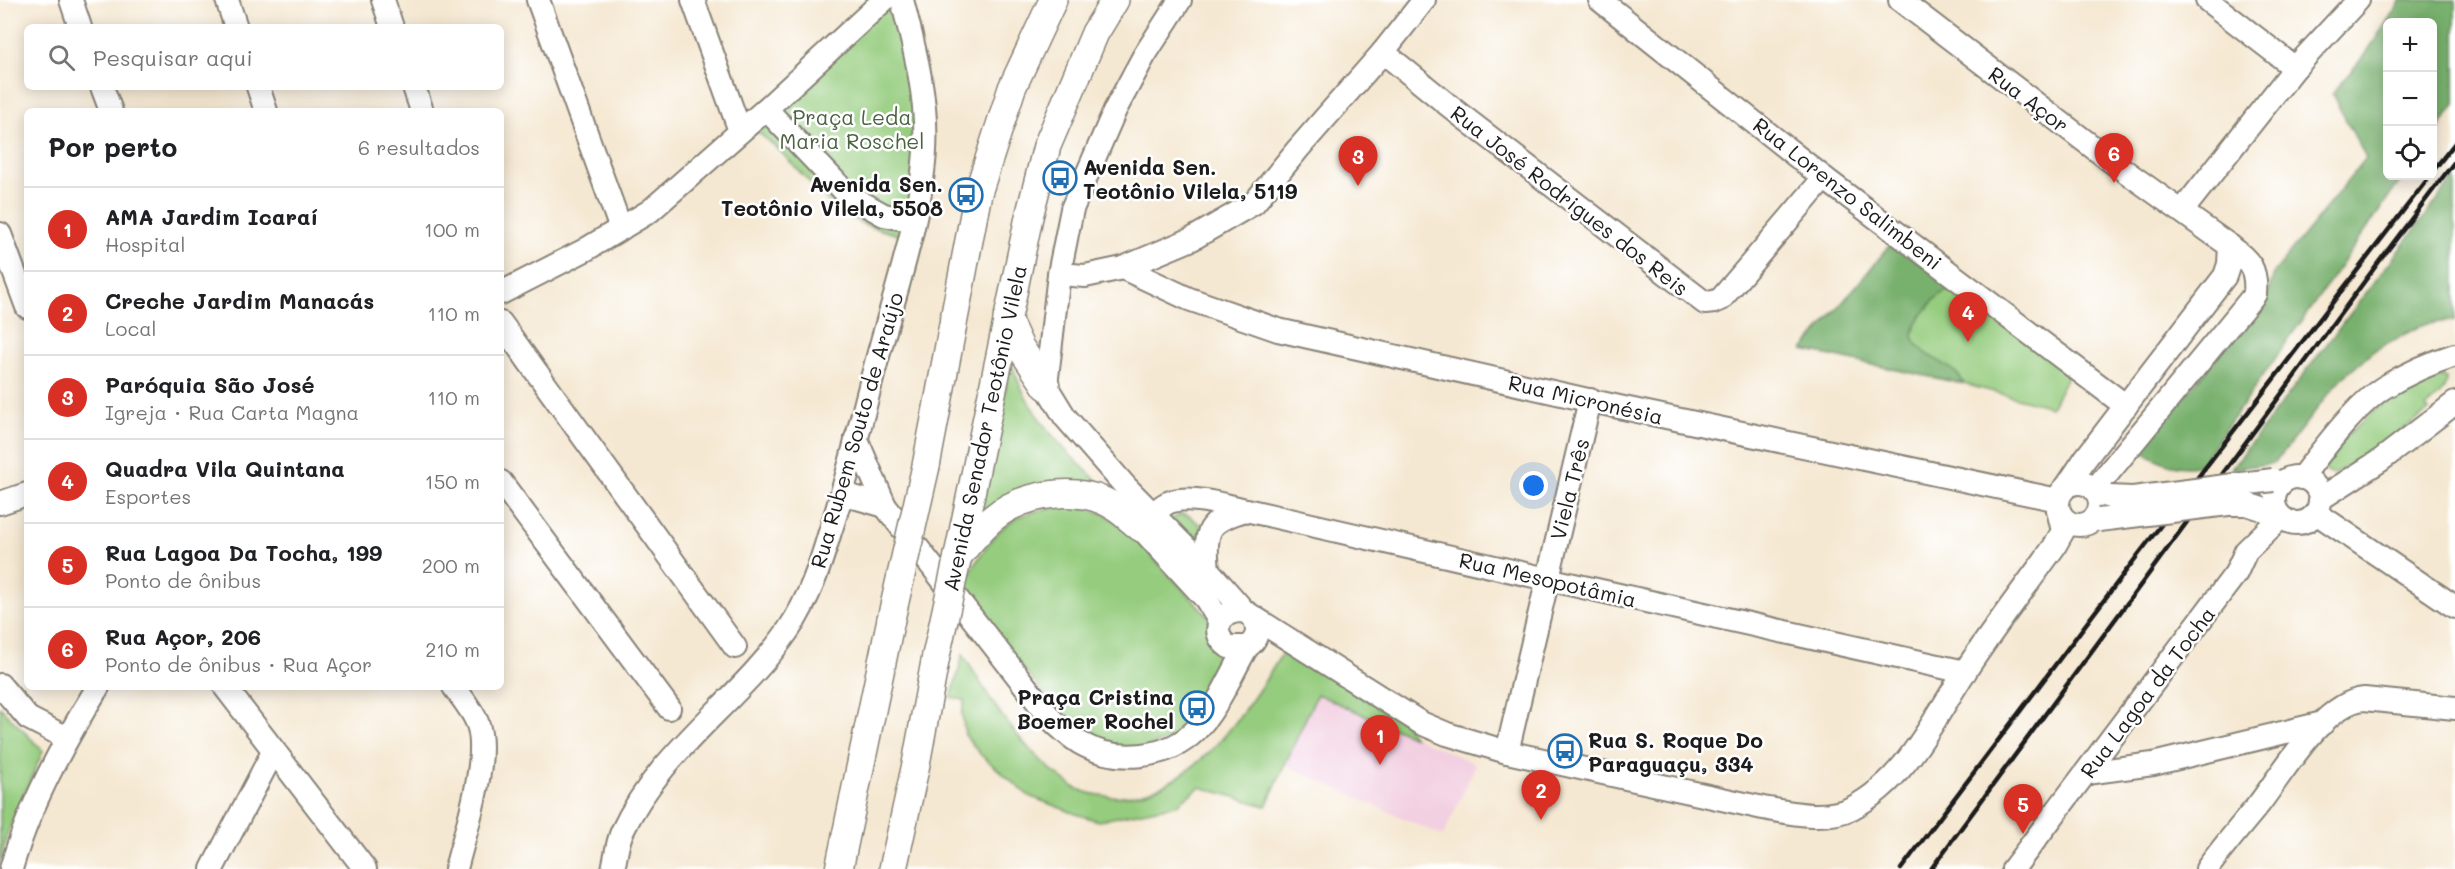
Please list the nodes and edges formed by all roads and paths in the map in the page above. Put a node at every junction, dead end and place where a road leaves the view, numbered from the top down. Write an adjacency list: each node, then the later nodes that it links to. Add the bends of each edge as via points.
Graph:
1 (71, 0): 16 (street)
2 (227, 0): 17 (street)
3 (383, 0): 18 (street)
4 (538, 0): 32 (street)
5 (693, 0): 28 (street)
6 (884, 0): 27 (street)
7 (902, 0): 31 (street, Rua Rubem Souto de Araújo, via 921,75 926,116 925,153)
8 (1053, 0): 86 (main road, bridge, via 1012,88 978,194 926,466)
9 (1115, 0): 39 (main road, Avenida Senador Teotônio Vilela, via 1095,33 1047,146)
10 (1180, 0): 36 (street, Avenida Senador Teotônio Vilela, via 1144,56 1094,154 1072,209)
11 (1424, 0): 19 (street)
12 (1600, 0): 29 (street, Rua Lorenzo Salimbeni)
13 (1900, 0): 30 (street, Rua Açor)
14 (2207, 0): 20 (street)
15 (2358, 0): 20 (street)
16 (79, 24)
17 (235, 24)
18 (391, 24)
19 (1383, 52): 29 (street, Rua José Rodrigues dos Reis, via 1705,303 1721,299); 35 (street, via 1254,203 1192,239)
20 (2295, 68): 30 (street)
21 (103, 90): 24 (street)
22 (259, 90): 25 (street)
23 (415, 90): 26 (street)
24 (110, 108)
25 (266, 108)
26 (421, 108)
27 (766, 109): 28 (street); 31 (street, via 848,195 884,215)
28 (740, 131): 32 (street, via 661,203)
29 (1824, 178): 47 (street, Rua Lorenzo Salimbeni)
30 (2182, 211): 34 (street, Rua Açor)
31 (914, 221): 48 (street, Rua Rubem Souto de Araújo)
32 (621, 229): 37 (street)
33 (0, 234): 38 (street)
34 (2230, 246): 47 (street, via 2225,276); 51 (street, Rua Açor, via 2253,268 2255,294)
35 (1123, 268): 36 (street, via 1085,276); 45 (street, Rua Micronésia, via 1189,299 1278,330)
36 (1059, 274): 44 (street, Avenida Senador Teotônio Vilela)
37 (504, 291)
38 (24, 299)
39 (1007, 319): 44 (main road); 61 (main road, Avenida Senador Teotônio Vilela)
40 (504, 327): 68 (street)
41 (2455, 355): 42 (street)
42 (2424, 365): 43 (street); 49 (street, via 2381,389)
43 (2455, 374)
44 (1046, 386): 60 (street, via 1065,417 1126,487)
45 (1590, 400): 54 (street, Rua Micronésia); 63 (street, Viela Três)
46 (2455, 403): 58 (street, via 2381,460)
47 (2126, 406): 54 (street)
48 (856, 438): 52 (street, Rua Rubem Souto de Araújo); 56 (street)
49 (2289, 479): 51 (street, bridge, via 2133,498); 58 (street, via 2276,490 2274,504); 58 (street, via 2314,485)
50 (504, 486): 74 (street)
51 (2101, 493): 54 (street, via 2081,482); 59 (street)
52 (843, 494): 56 (street); 85 (street, Rua Rubem Souto de Araújo, via 807,597 788,629 759,666 668,760 642,795 621,834)
53 (24, 495): 55 (street)
54 (2061, 499): 59 (street, via 2065,520 2076,525); 69 (street, via 2062,534)
55 (0, 503)
56 (885, 506): 67 (street, via 1051,719 1082,744 1120,755 1141,755 1165,751 1187,739 1211,712)
57 (1246, 510): 60 (street, Rua Mesopotâmia, via 1180,500 1162,506); 62 (street, via 1222,518 1210,528 1206,540); 63 (street, Rua Mesopotâmia)
58 (2292, 512): 59 (street, bridge, via 2228,504); 64 (street); 80 (street, Rua Lagoa da Tocha, via 2256,563 2236,573)
59 (2096, 520)
60 (1148, 521): 61 (main road, via 1097,498 1055,494 1021,503 995,517); 62 (street); 66 (street)
61 (957, 561): 87 (main road, Avenida Senador Teotônio Vilela, bridge)
62 (1208, 570): 65 (street)
63 (1547, 579): 69 (street, Rua Mesopotâmia); 79 (street, Viela Três)
64 (2455, 607)
65 (1250, 615): 66 (street, via 1230,612); 67 (street, via 1257,626 1256,639); 79 (street, via 1421,723)
66 (1220, 622): 67 (street, via 1219,633)
67 (1236, 646)
68 (735, 647)
69 (1965, 672): 79 (street, via 1906,764 1852,808 1834,814 1800,815 1762,808)
70 (0, 685): 77 (street, via 28,718)
71 (96, 690): 77 (street)
72 (227, 690): 78 (street)
73 (456, 690): 84 (street, via 476,720 481,744 479,770)
74 (669, 708)
75 (2455, 708): 76 (street, via 2357,699 2339,708)
76 (2323, 723): 80 (street, via 2153,764); 89 (street)
77 (67, 738): 81 (street, via 19,842)
78 (273, 752): 82 (street); 83 (street)
79 (1507, 752)
80 (2086, 773): 88 (street, Rua Lagoa da Tocha)
81 (11, 869)
82 (213, 869)
83 (365, 869)
84 (456, 869)
85 (613, 869)
86 (839, 869)
87 (893, 869)
88 (2013, 869)
89 (2207, 869)

